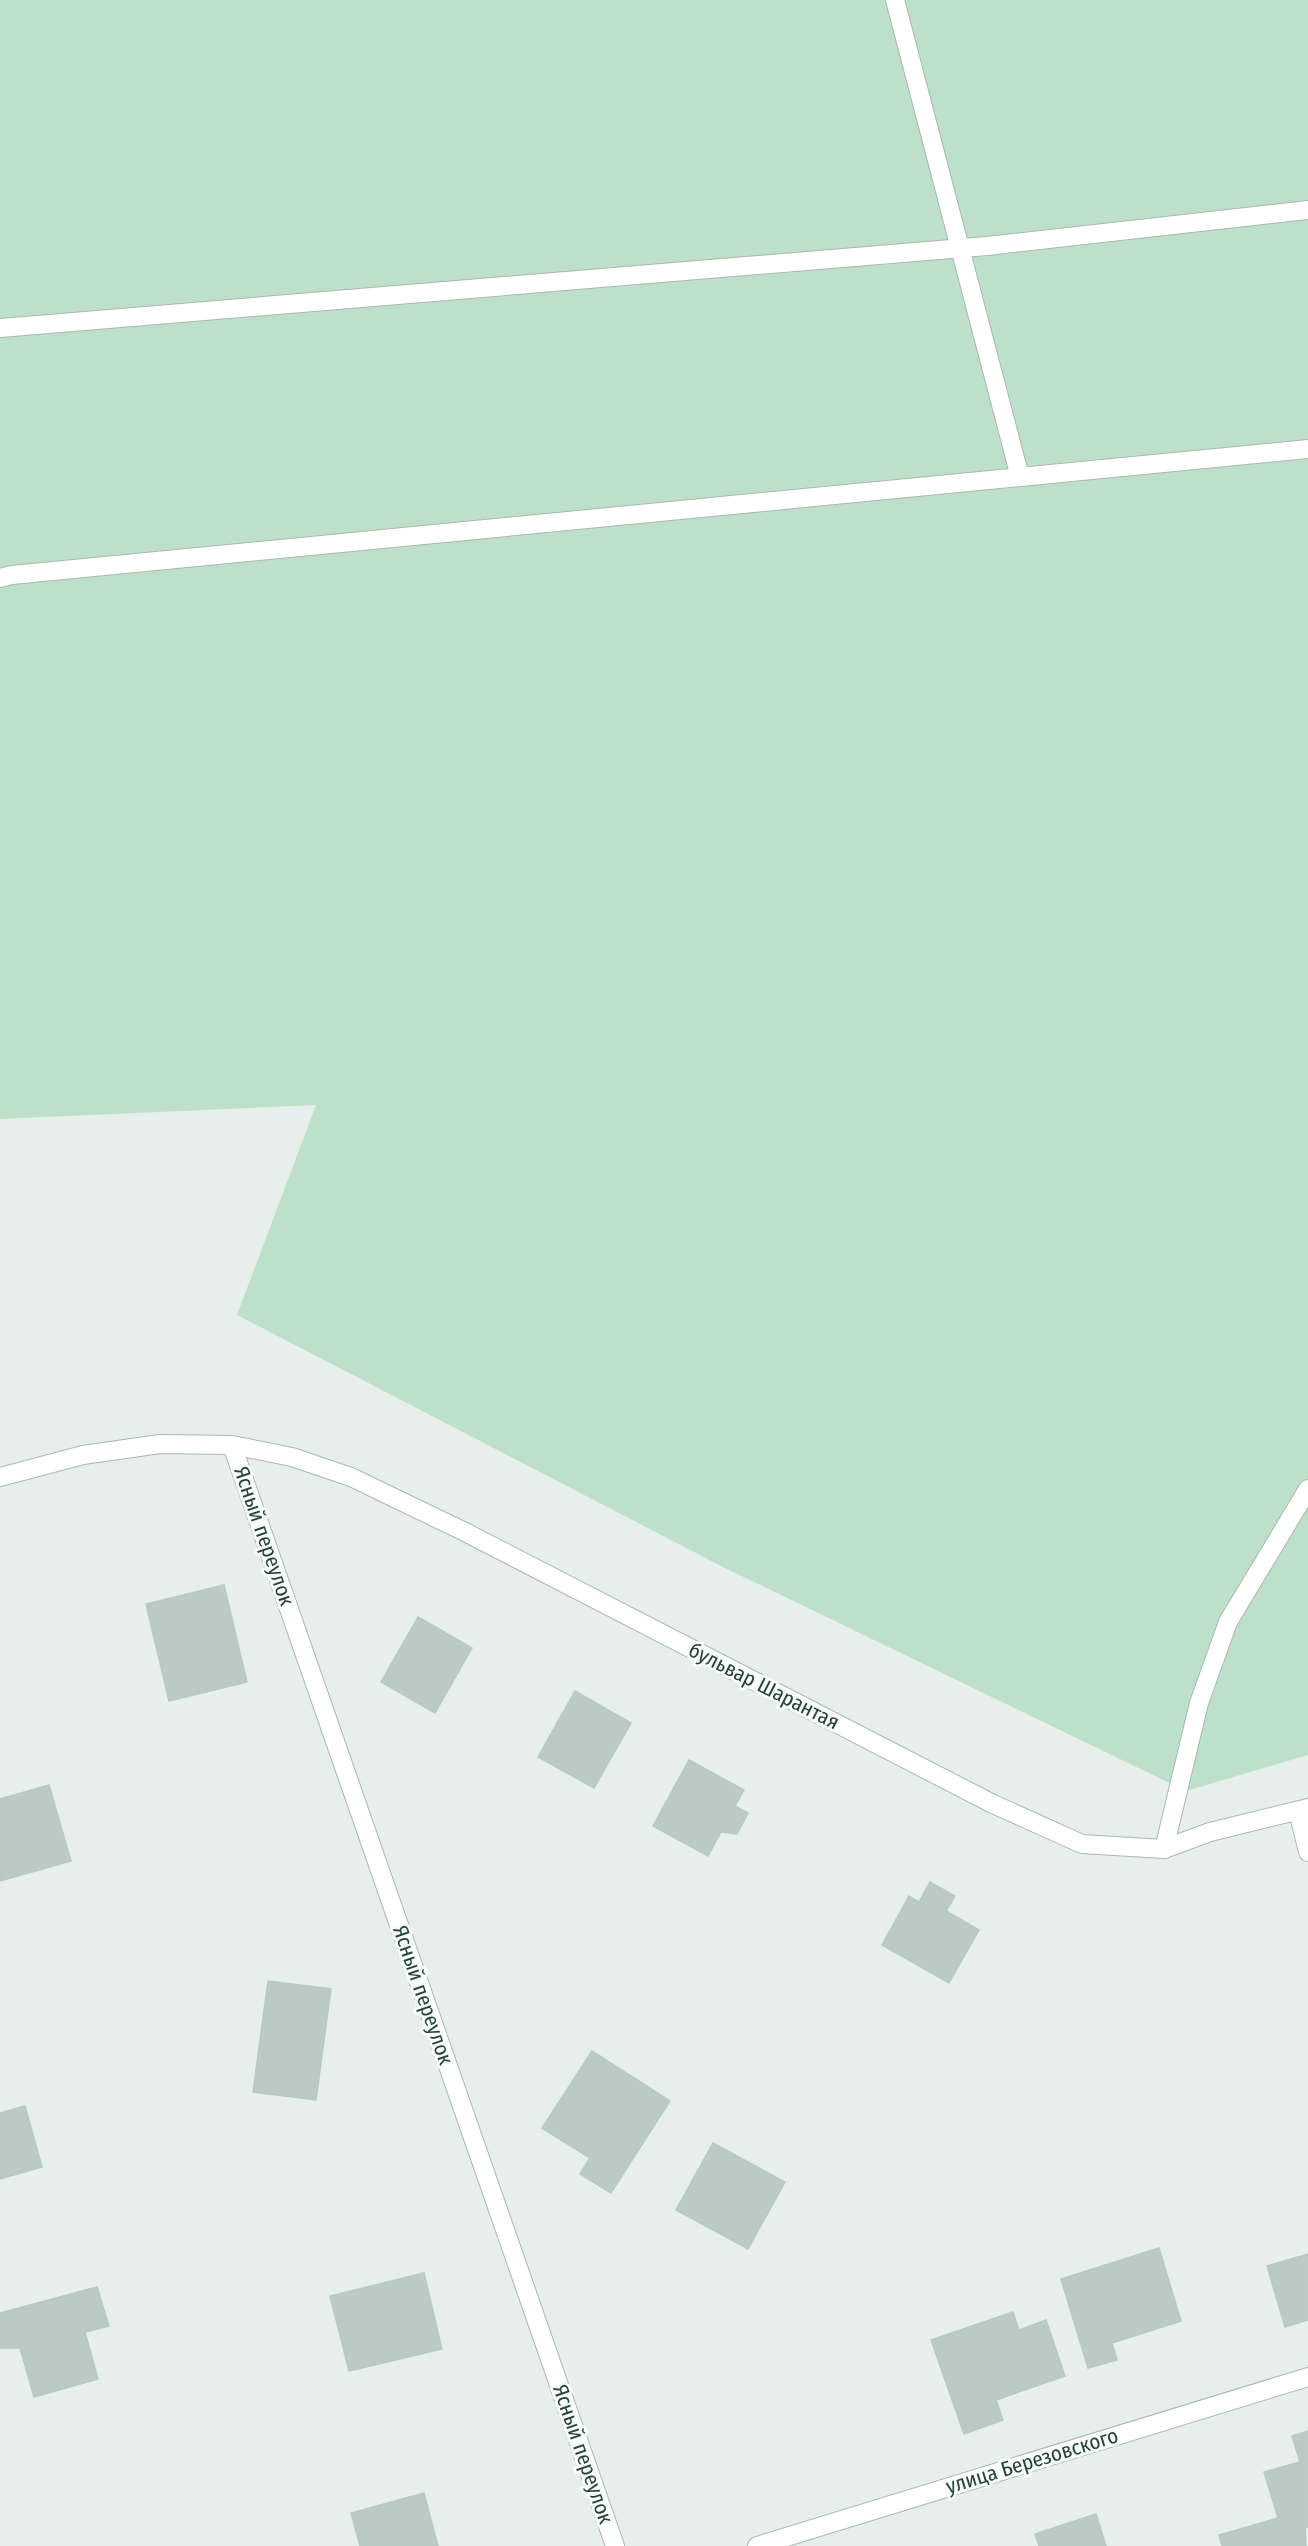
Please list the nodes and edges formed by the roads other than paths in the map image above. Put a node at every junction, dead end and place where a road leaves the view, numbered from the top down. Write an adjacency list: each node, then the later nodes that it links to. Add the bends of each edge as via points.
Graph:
1 (896, 0): 5 (street)
2 (1308, 210): 3 (street, via 987,246)
3 (0, 328)
4 (1308, 449): 5 (street)
5 (1020, 477): 6 (street)
6 (0, 578)
7 (232, 1445): 8 (street, бульвар Шарантая, via 138,1447 83,1455); 11 (street, бульвар Шарантая, via 292,1457 351,1477 993,1804 1082,1844); 14 (street, Ясный переулок)
8 (0, 1477)
9 (1308, 1489): 11 (street, via 1228,1622 1199,1703)
10 (1303, 1809): 11 (street, бульвар Шарантая, via 1210,1832); 12 (street)
11 (1164, 1849)
12 (1308, 1852)
13 (1308, 2377): 15 (street, улица Березовского)
14 (615, 2546)
15 (756, 2546)

